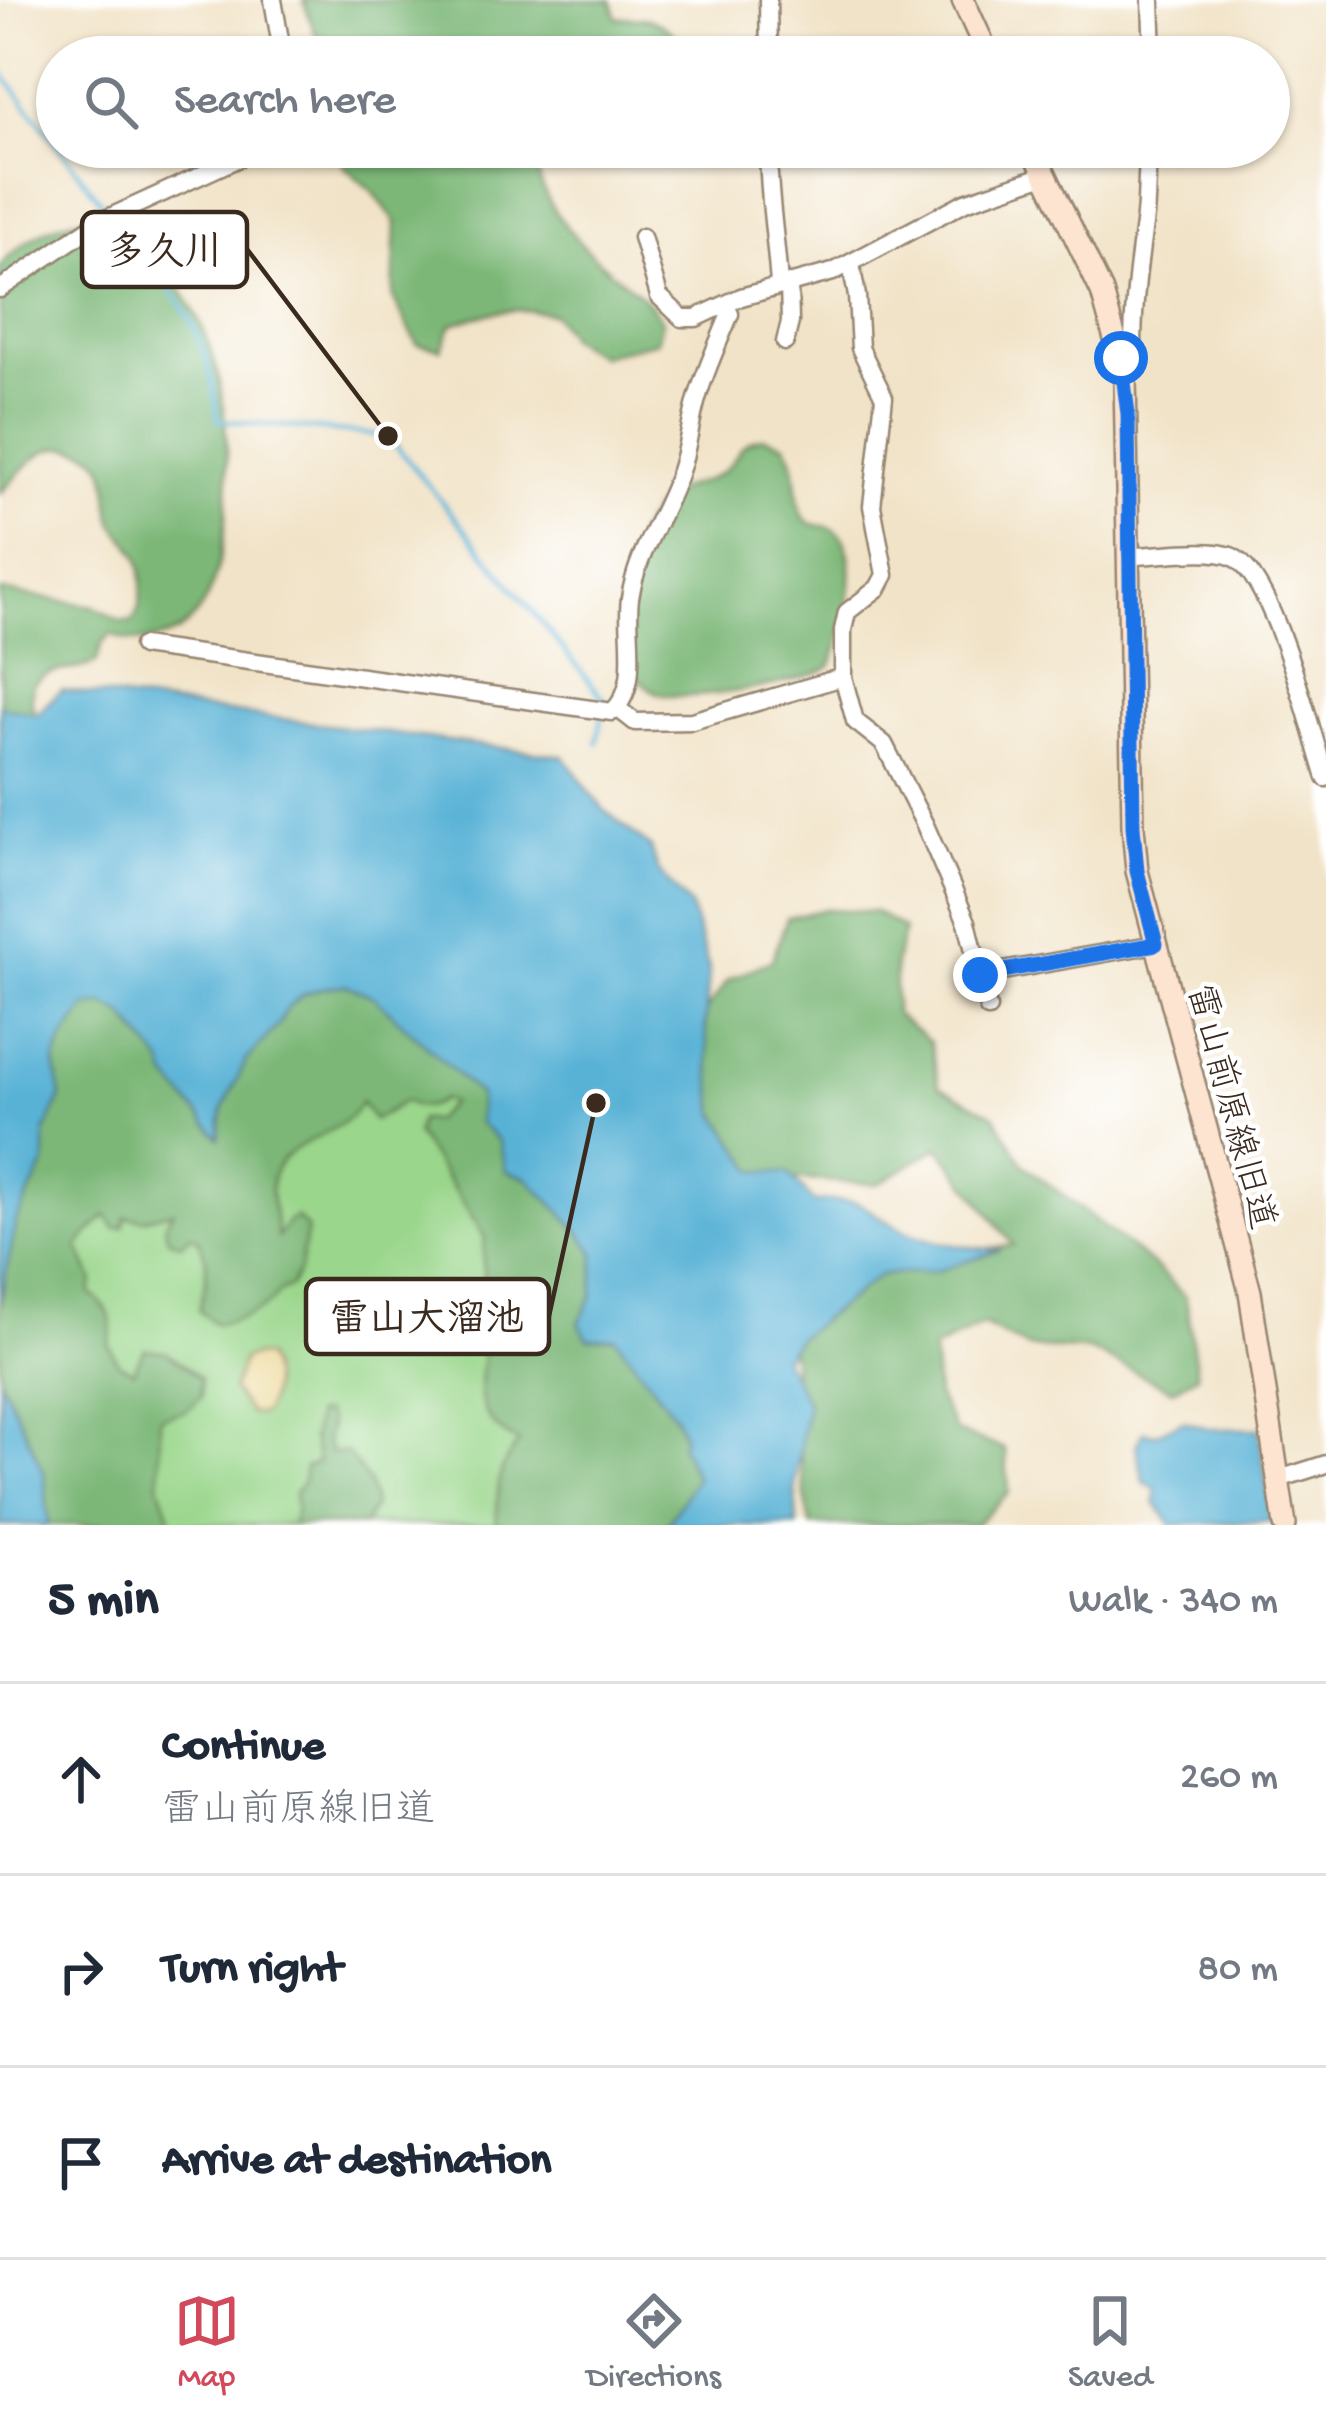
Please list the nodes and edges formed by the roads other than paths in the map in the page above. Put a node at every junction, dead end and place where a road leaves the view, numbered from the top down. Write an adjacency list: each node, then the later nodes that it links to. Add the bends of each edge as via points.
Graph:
1 (273, 0): 5 (street)
2 (768, 0): 6 (street)
3 (963, 0): 7 (street)
4 (1151, 0): 8 (street)
5 (279, 36)
6 (769, 36)
7 (979, 36)
8 (1153, 36)
9 (215, 168): 17 (street, via 97,223)
10 (768, 168): 16 (street)
11 (1042, 168): 13 (street, 雷山前原線旧道)
12 (1146, 168): 20 (street, via 1133,349)
13 (1045, 175): 15 (street, via 965,202); 20 (street, 雷山前原線旧道, via 1095,277)
14 (642, 237): 18 (street, via 670,310 696,318)
15 (850, 264): 16 (street); 23 (street, via 860,348 884,397 872,506 885,575 847,612)
16 (784, 284): 18 (street); 19 (street)
17 (0, 289)
18 (726, 306): 24 (street, via 682,466 634,574 628,681)
19 (785, 342)
20 (1121, 358): 21 (street, 雷山前原線旧道)
21 (1130, 556): 25 (street, via 1220,553 1241,563 1274,615); 26 (street, 雷山前原線旧道, via 1133,826)
22 (142, 646): 24 (street)
23 (843, 676): 24 (street, via 692,721 635,722); 27 (street, via 855,721 884,745 925,825 967,922)
24 (609, 710)
25 (1326, 778)
26 (1156, 944): 27 (street); 30 (street, 雷山前原線旧道, via 1250,1292)
27 (980, 975): 28 (street)
28 (988, 1008)
29 (1326, 1464): 30 (street)
30 (1279, 1479): 31 (street, 雷山前原線旧道)
31 (1286, 1525)

